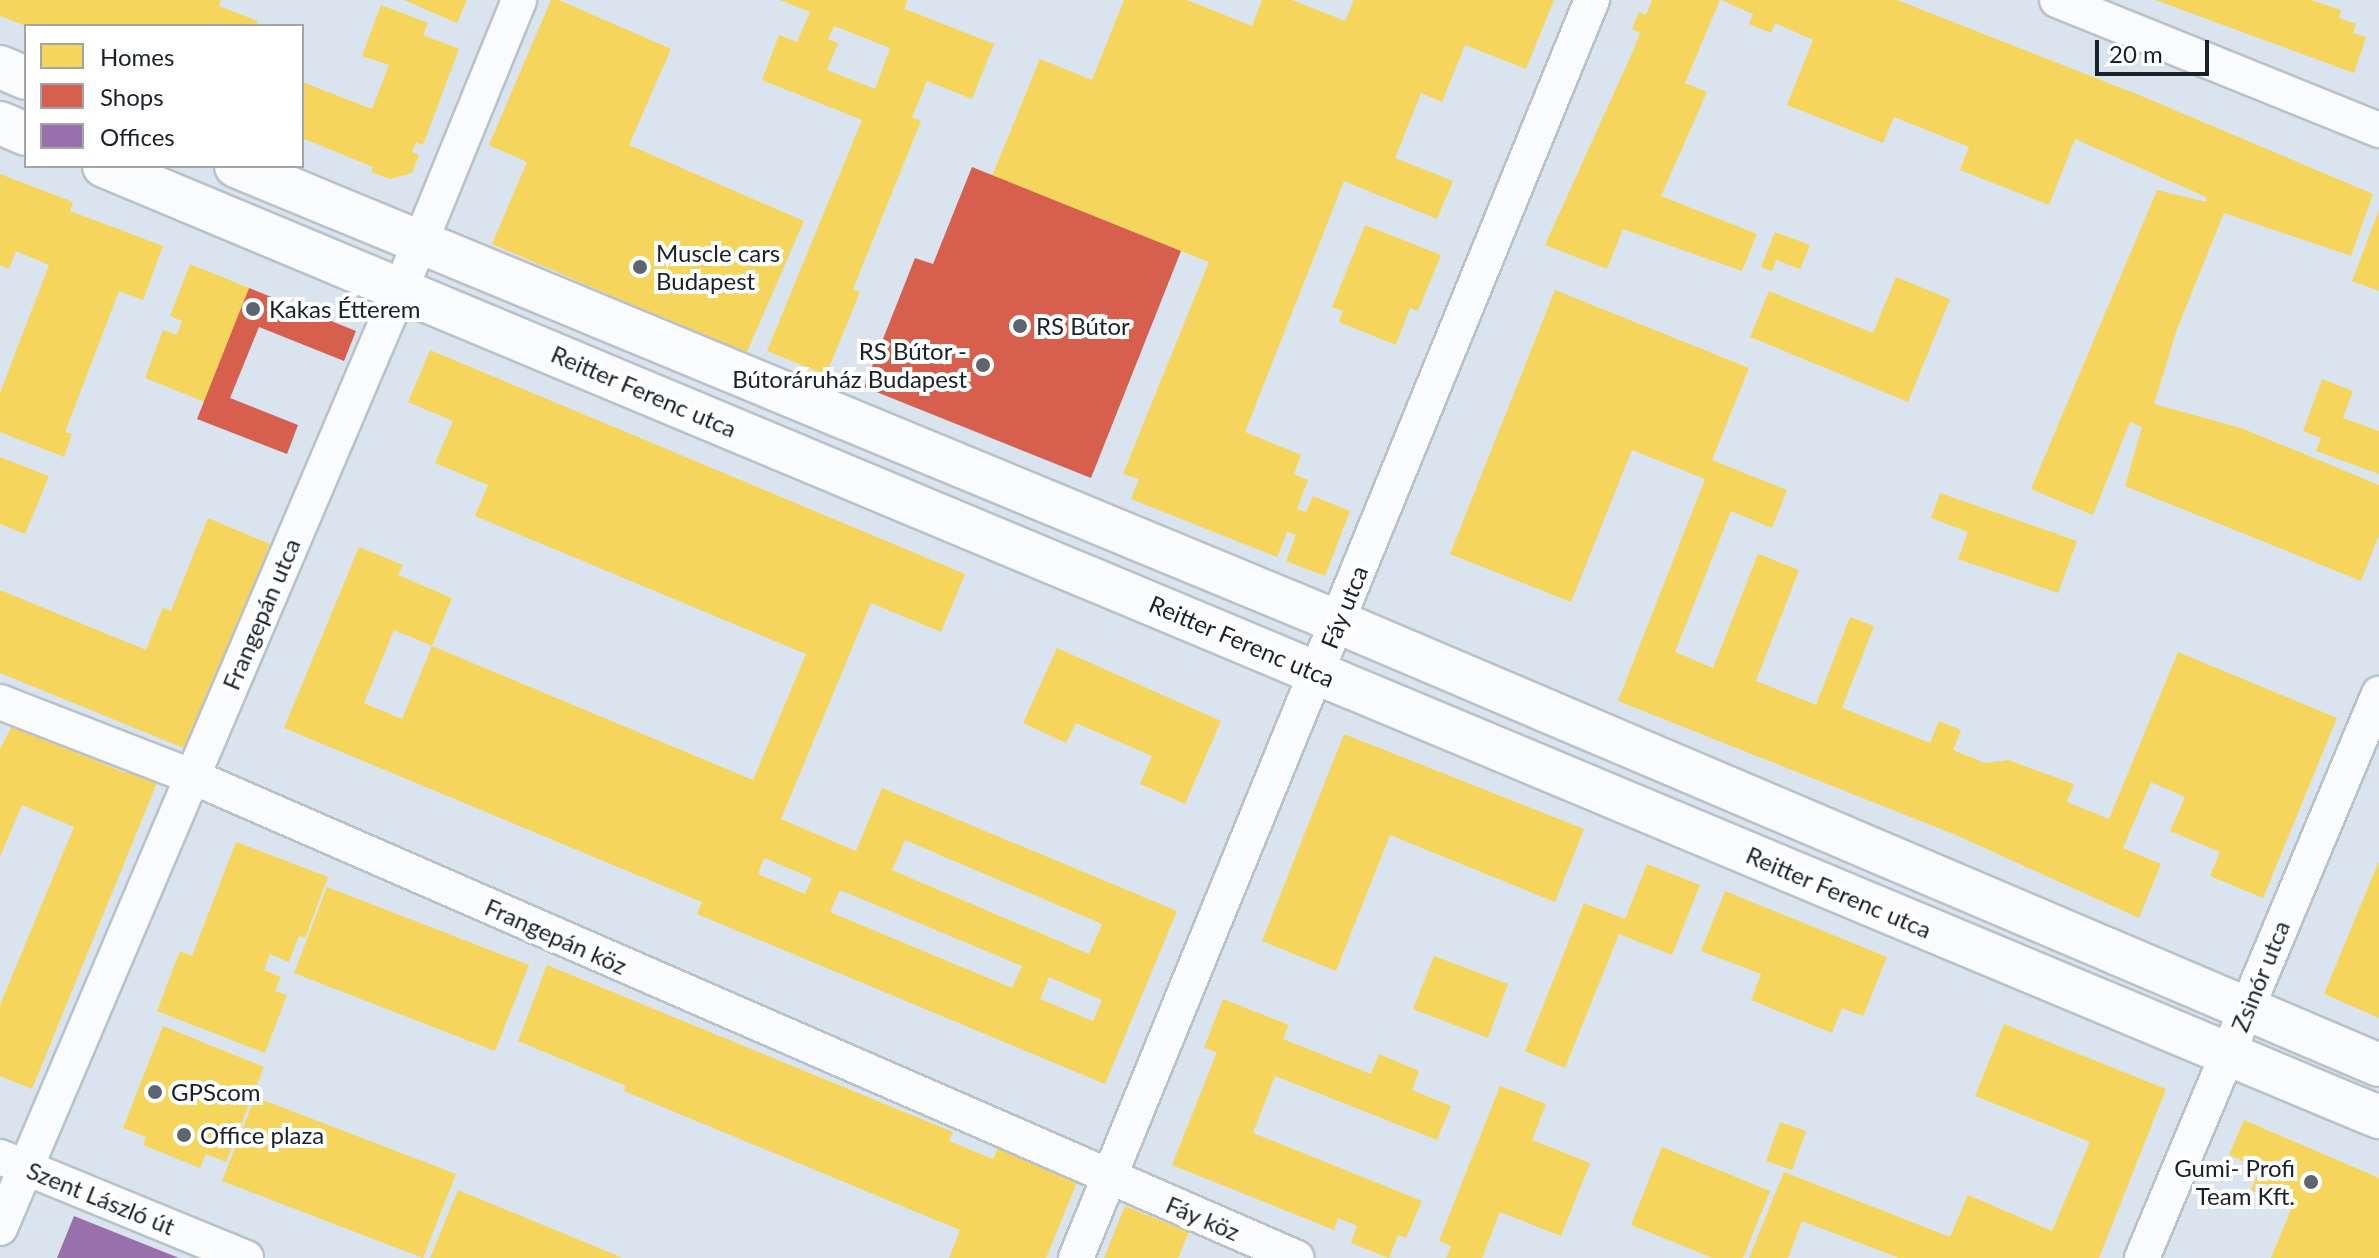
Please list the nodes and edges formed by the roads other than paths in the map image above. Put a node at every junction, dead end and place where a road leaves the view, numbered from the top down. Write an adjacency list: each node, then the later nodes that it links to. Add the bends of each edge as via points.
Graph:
1 (519, 0): 11 (street, Frangepán utca)
2 (1592, 0): 15 (street, Fáy utca)
3 (2057, 0): 7 (street)
4 (0, 67): 5 (street)
5 (24, 77)
6 (0, 123): 8 (street)
7 (2379, 130)
8 (24, 133)
9 (109, 168): 12 (street, Reitter Ferenc utca)
10 (241, 168): 11 (street)
11 (420, 243): 12 (street, Frangepán utca); 13 (street)
12 (400, 289): 14 (street, Reitter Ferenc utca); 19 (street, Frangepán utca)
13 (814, 405): 14 (street); 15 (street)
14 (793, 454): 16 (street, Reitter Ferenc utca)
15 (1338, 622): 16 (street, Fáy utca); 20 (street)
16 (1317, 673): 21 (street, Reitter Ferenc utca); 25 (street, Fáy utca)
17 (2379, 694): 20 (street, Zsinór utca)
18 (0, 702): 19 (street, Frangepán köz)
19 (191, 776): 24 (street, Frangepán utca); 25 (street, Frangepán köz)
20 (2246, 1008): 21 (street, Zsinór utca); 22 (street)
21 (2228, 1055): 23 (street, Reitter Ferenc utca); 30 (street, Zsinór utca)
22 (2379, 1065)
23 (2379, 1117)
24 (13, 1162): 26 (street, Frangepán utca); 27 (street, Szent László út)
25 (1109, 1178): 28 (street, Fáy utca); 29 (street, Fáy köz)
26 (0, 1228)
27 (246, 1258)
28 (1076, 1258)
29 (1297, 1258)
30 (2142, 1258)

